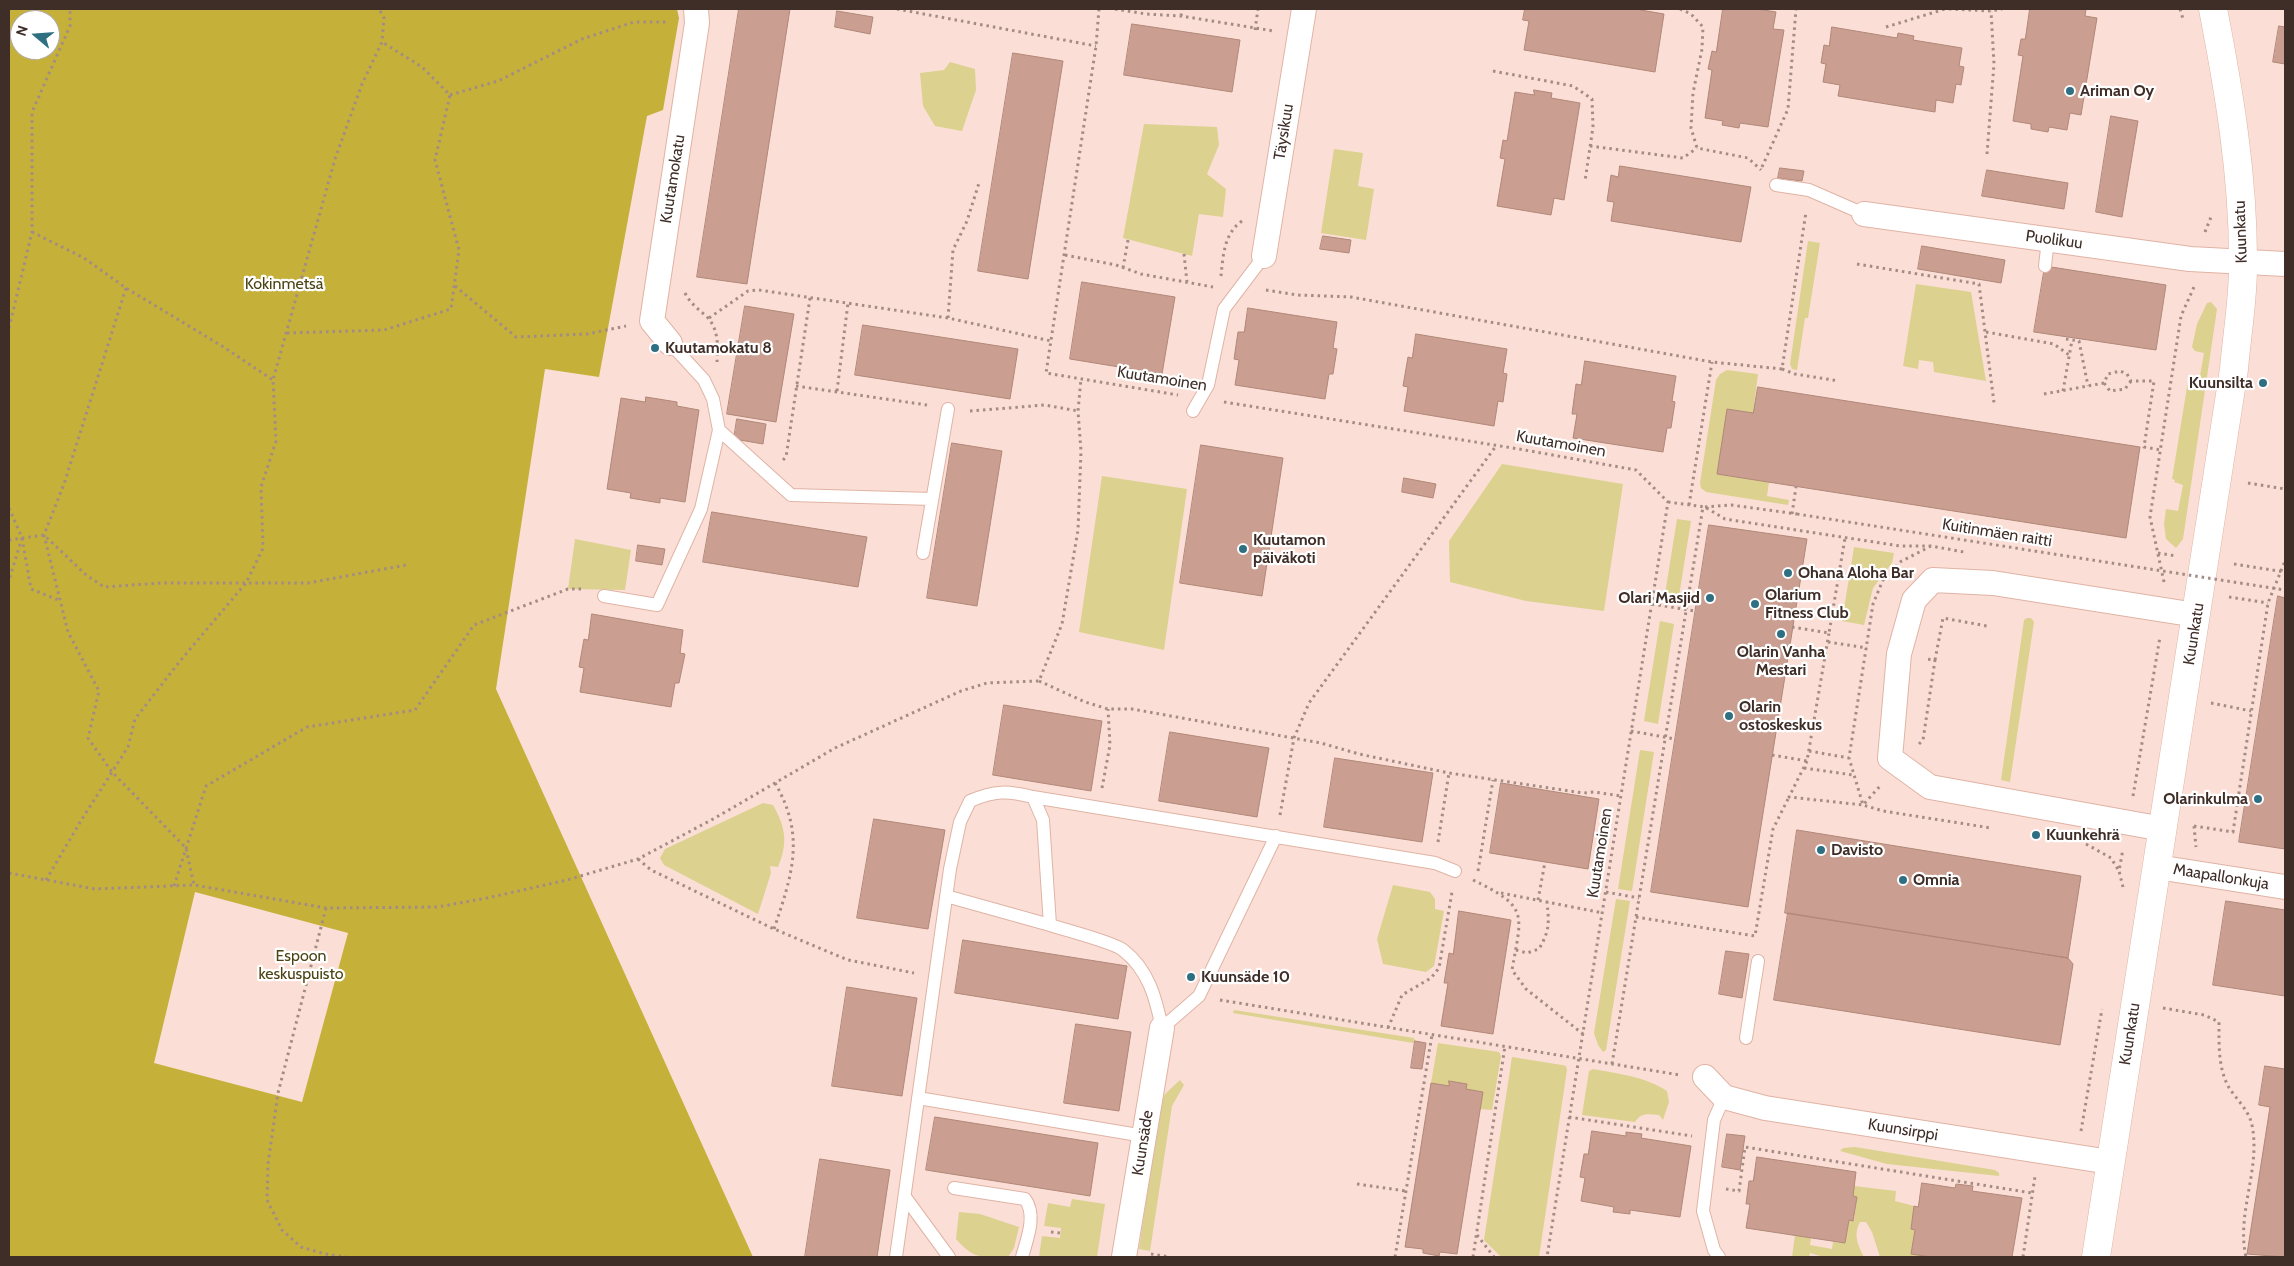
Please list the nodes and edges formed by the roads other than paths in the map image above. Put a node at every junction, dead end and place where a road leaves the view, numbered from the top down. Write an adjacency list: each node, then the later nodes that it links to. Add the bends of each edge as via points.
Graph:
1 (1304, 9): 7 (street, Täysikuu)
2 (2213, 9): 8 (main road, Kuunkatu, via 2235,152 2242,212)
3 (696, 16): 11 (street, Kuutamokatu, via 652,320)
4 (1776, 185): 5 (lane, via 1809,190)
5 (1864, 214): 6 (street, Puolikuu)
6 (2048, 240): 8 (street, Puolikuu); 10 (lane)
7 (1264, 256): 13 (lane, via 1224,309 1208,385)
8 (2243, 262): 9 (street, Puolikuu); 18 (main road, Kuunkatu, via 2234,370)
9 (2285, 264)
10 (2045, 266)
11 (670, 343): 14 (lane, via 704,380 713,399)
12 (948, 409): 15 (lane)
13 (1193, 411)
14 (719, 430): 15 (lane, via 791,495); 17 (lane, via 700,509 657,606)
15 (932, 499): 16 (lane)
16 (923, 553)
17 (604, 596)
18 (2196, 615): 20 (main road, Kuunkatu); 20 (street, via 1993,583 1933,580 1914,600 1899,654 1890,758 1930,787)
19 (1033, 796): 21 (lane); 25 (lane, via 1007,791 970,800 960,822); 26 (lane, via 1043,820)
20 (2163, 829): 22 (main road, Kuunkatu)
21 (1276, 836): 23 (lane, via 1435,863); 28 (lane, via 1200,996)
22 (2157, 868): 24 (street, Maapallonkuja); 34 (main road, Kuunkatu)
23 (1456, 871)
24 (2285, 887)
25 (946, 896): 26 (lane); 32 (lane)
26 (1050, 925): 28 (lane, via 1123,949 1155,992)
27 (1758, 961): 29 (lane)
28 (1162, 1028): 33 (street, Kuunsäde)
29 (1746, 1038)
30 (1705, 1077): 31 (street)
31 (1724, 1097): 34 (street, Kuunsirppi, via 1766,1108); 41 (lane, via 1714,1120 1703,1212)
32 (918, 1098): 33 (lane); 36 (lane)
33 (1144, 1136): 40 (street, Kuunsäde)
34 (2110, 1162): 42 (main road, Kuunkatu)
35 (954, 1188): 39 (lane, via 1025,1199 1030,1206 1029,1230)
36 (905, 1197): 37 (lane); 38 (lane)
37 (896, 1257)
38 (949, 1257)
39 (1022, 1257)
40 (1124, 1257)
41 (1718, 1257)
42 (2096, 1257)

